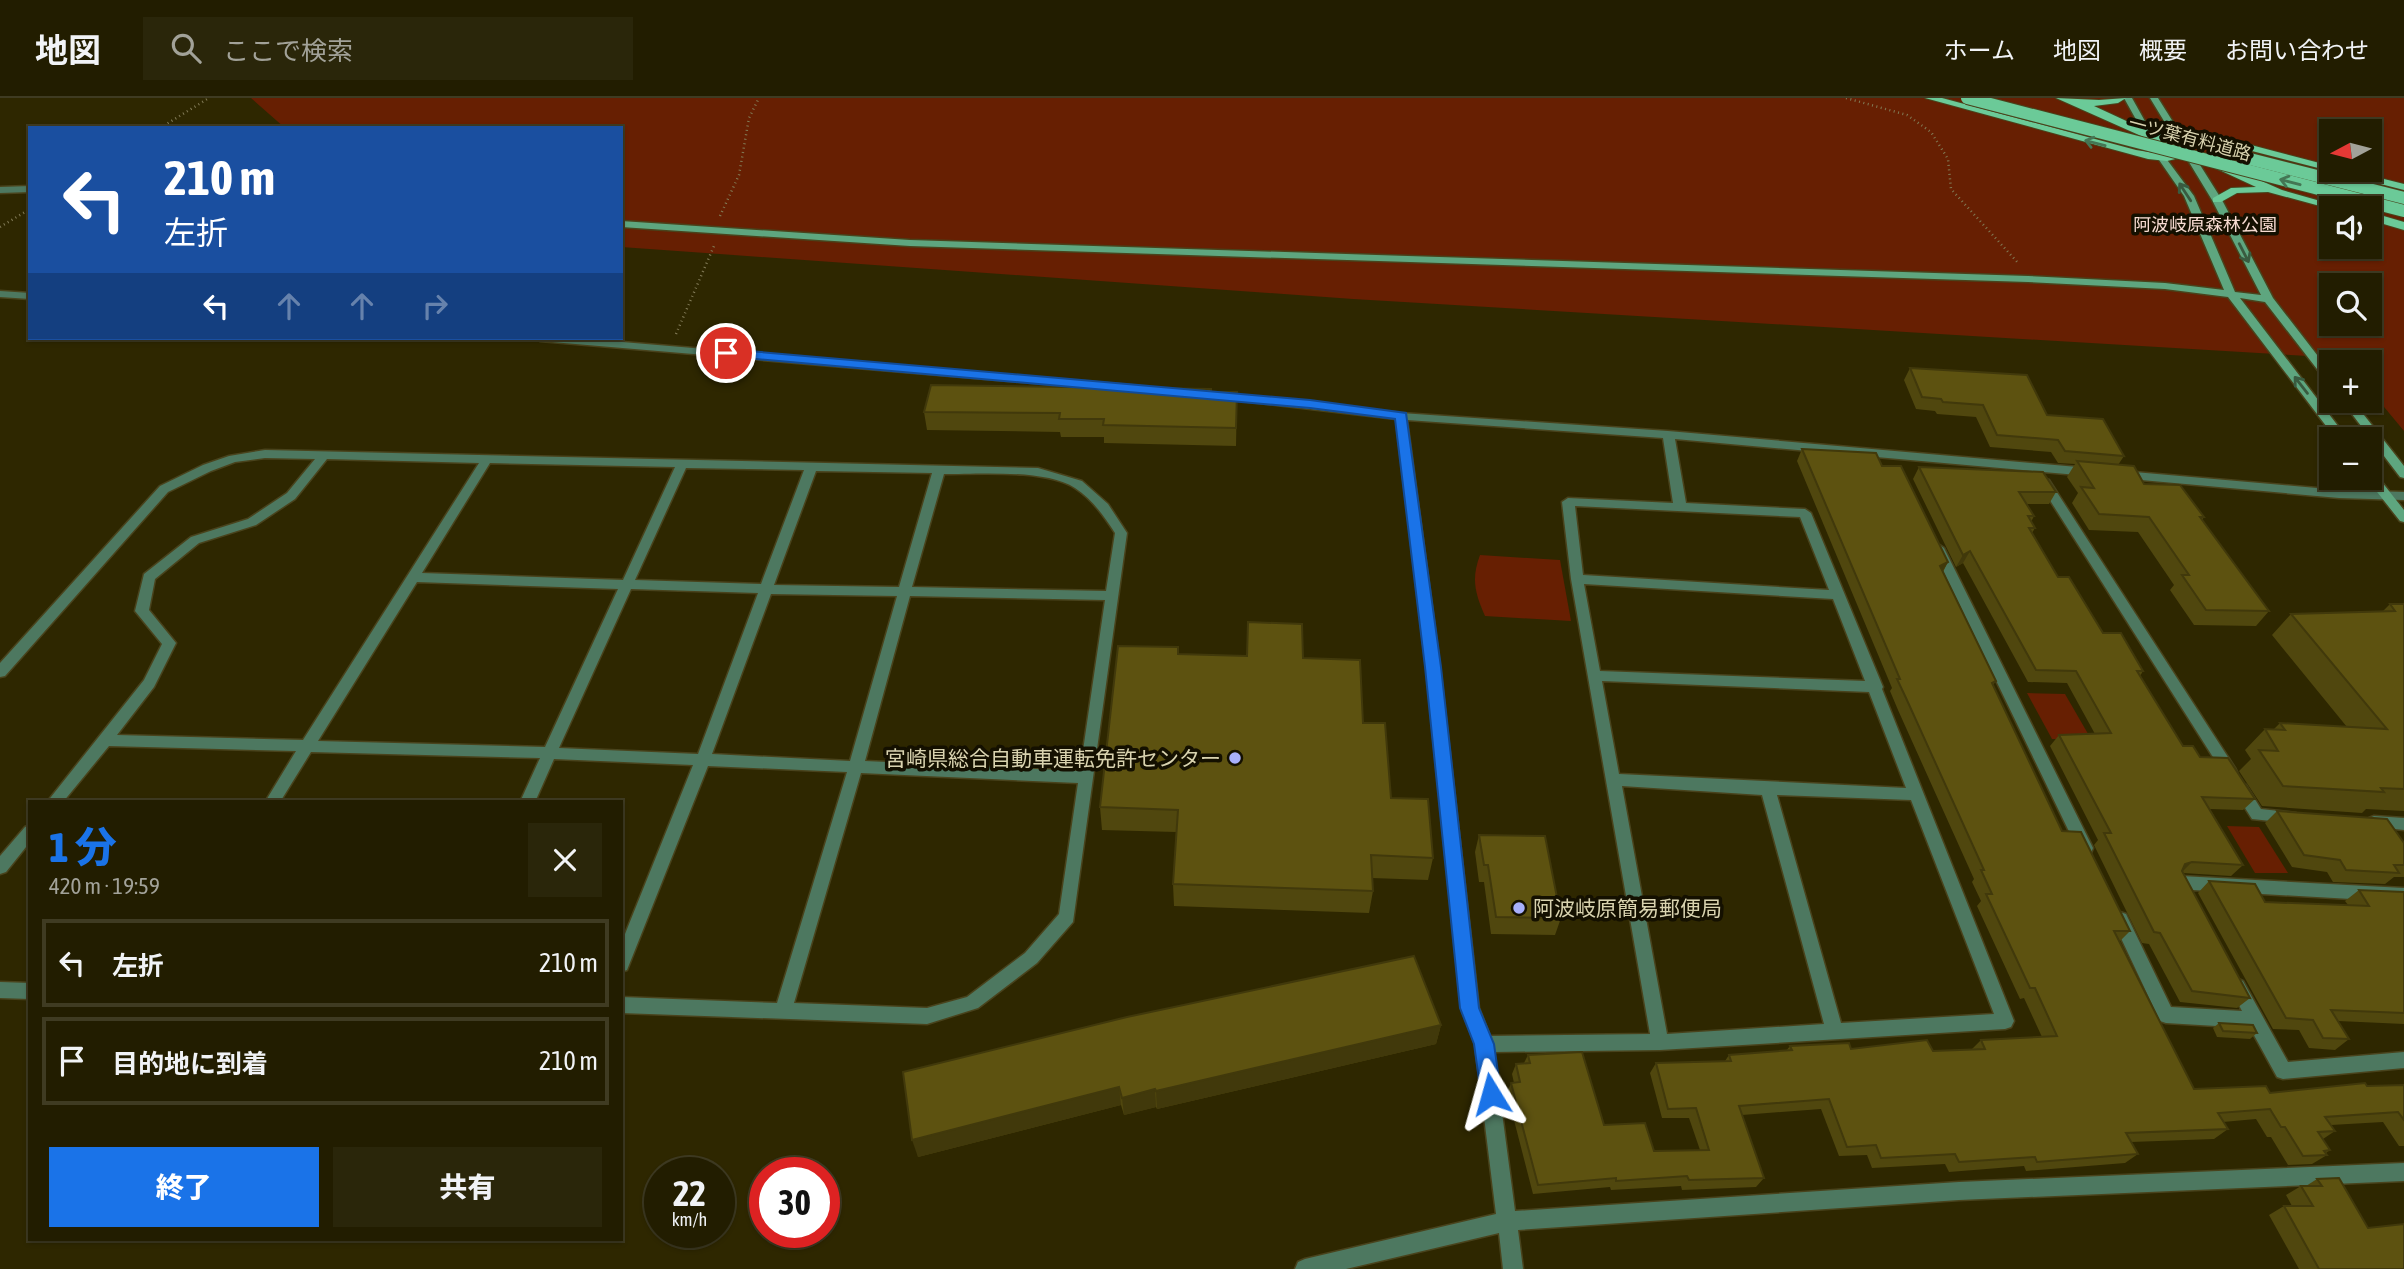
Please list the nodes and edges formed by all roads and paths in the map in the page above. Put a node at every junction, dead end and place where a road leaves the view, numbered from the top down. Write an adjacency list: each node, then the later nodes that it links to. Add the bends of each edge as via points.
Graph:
1 (209, 98): 12 (path)
2 (759, 98): 33 (path, via 746,121 745,148 729,204 718,218)
3 (1846, 98): 34 (path, via 1907,115 1931,132 1948,159 1951,189 2017,260)
4 (1930, 98): 16 (main road, one-way to 4)
5 (1967, 98): 27 (main road, 一ツ葉有料道路, one-way to 5, bridge)
6 (2012, 98): 23 (main road, 一ツ葉有料道路, bridge)
7 (2061, 98): 11 (main road)
8 (2121, 98): 11 (main road, via 2105,103)
9 (2128, 98): 14 (street)
10 (2154, 98): 13 (street)
11 (2073, 101): 14 (main road)
12 (163, 126)
13 (2176, 132): 14 (main road); 15 (street); 17 (main road)
14 (2148, 135): 15 (main road); 16 (street)
15 (2185, 152): 16 (main road); 22 (main road); 24 (street)
16 (2161, 157): 35 (street, one-way to 16, via 2189,196)
17 (2319, 166)
18 (2382, 181): 19 (main road)
19 (2404, 187)
20 (28, 189): 21 (street)
21 (0, 190)
22 (2278, 192): 24 (main road, via 2235,190); 25 (main road)
23 (2404, 198)
24 (2217, 200): 38 (street, one-way to 38)
25 (2319, 203)
26 (28, 210): 32 (path)
27 (2404, 211)
28 (623, 216): 33 (street)
29 (2382, 220): 31 (main road)
30 (623, 224): 33 (street)
31 (2404, 226)
32 (0, 227)
33 (726, 230): 34 (street, via 911,243); 41 (path, via 711,250)
34 (2028, 279): 35 (street)
35 (2230, 293): 38 (street); 47 (street, one-way to 35)
36 (5, 295): 37 (street); 39 (street)
37 (28, 296)
38 (2268, 299): 42 (street)
39 (0, 303)
40 (566, 340): 41 (street)
41 (671, 348): 43 (street)
42 (2319, 365)
43 (1157, 391)
44 (1213, 396): 46 (street)
45 (2356, 413): 55 (street)
46 (1401, 416): 48 (street); 102 (street, via 1470,1008)
47 (2333, 427)
48 (1668, 435): 53 (street, via 1896,462); 59 (street)
49 (324, 455): 50 (street); 69 (street, via 265,453 233,459 164,489); 72 (street, via 290,496 252,522 195,540 149,577 142,611 169,643 149,683)
50 (487, 459): 51 (street); 62 (street)
51 (683, 462): 52 (street); 64 (street)
52 (812, 466): 54 (street); 65 (street)
53 (2035, 467): 57 (street); 84 (street, via 2257,815)
54 (939, 469): 66 (street); 68 (street, via 1038,472 1078,484 1104,508 1121,533)
55 (2404, 474)
56 (2381, 490): 57 (street)
57 (2385, 495): 58 (street); 60 (street)
58 (2404, 496)
59 (1680, 506): 63 (street, via 1568,502); 67 (street, via 1805,513)
60 (2404, 518)
61 (1930, 530): 88 (street)
62 (412, 578): 64 (street); 73 (street)
63 (1577, 579): 67 (street); 70 (street)
64 (627, 585): 65 (street); 74 (street)
65 (766, 589): 66 (street); 75 (street)
66 (905, 591): 68 (street); 76 (street)
67 (1838, 595): 71 (street)
68 (1112, 596): 77 (street)
69 (0, 672)
70 (1595, 676): 71 (street); 78 (street)
71 (1876, 687): 80 (street)
72 (105, 740): 73 (street); 81 (street)
73 (307, 746): 74 (street); 82 (street)
74 (551, 753): 75 (street); 83 (street)
75 (703, 759): 76 (street); 93 (street)
76 (856, 766): 77 (street); 98 (street)
77 (1086, 777): 98 (street, via 1067,917 1031,958 972,1003 927,1016)
78 (1613, 780): 79 (street); 101 (street)
79 (1768, 789): 80 (street); 100 (street)
80 (1917, 794): 100 (street, via 2005,1021)
81 (56, 800)
82 (273, 800)
83 (528, 800)
84 (2311, 818)
85 (2364, 821): 86 (street)
86 (2404, 824)
87 (28, 833): 89 (street)
88 (2093, 866)
89 (0, 867)
90 (2404, 895): 92 (street, via 2180,883)
91 (2112, 903): 99 (street, via 2166,1015)
92 (2193, 906)
93 (623, 960)
94 (2230, 974): 99 (street)
95 (0, 990): 96 (street)
96 (28, 991)
97 (623, 1005): 98 (street)
98 (783, 1011)
99 (2255, 1020): 103 (street, via 2283,1071)
100 (1835, 1032): 101 (street)
101 (1660, 1042): 102 (street)
102 (1484, 1044): 105 (street)
103 (2404, 1060)
104 (2404, 1172): 105 (street, via 1959,1191)
105 (1509, 1221): 106 (street); 107 (street)
106 (1305, 1269)
107 (1513, 1269)

